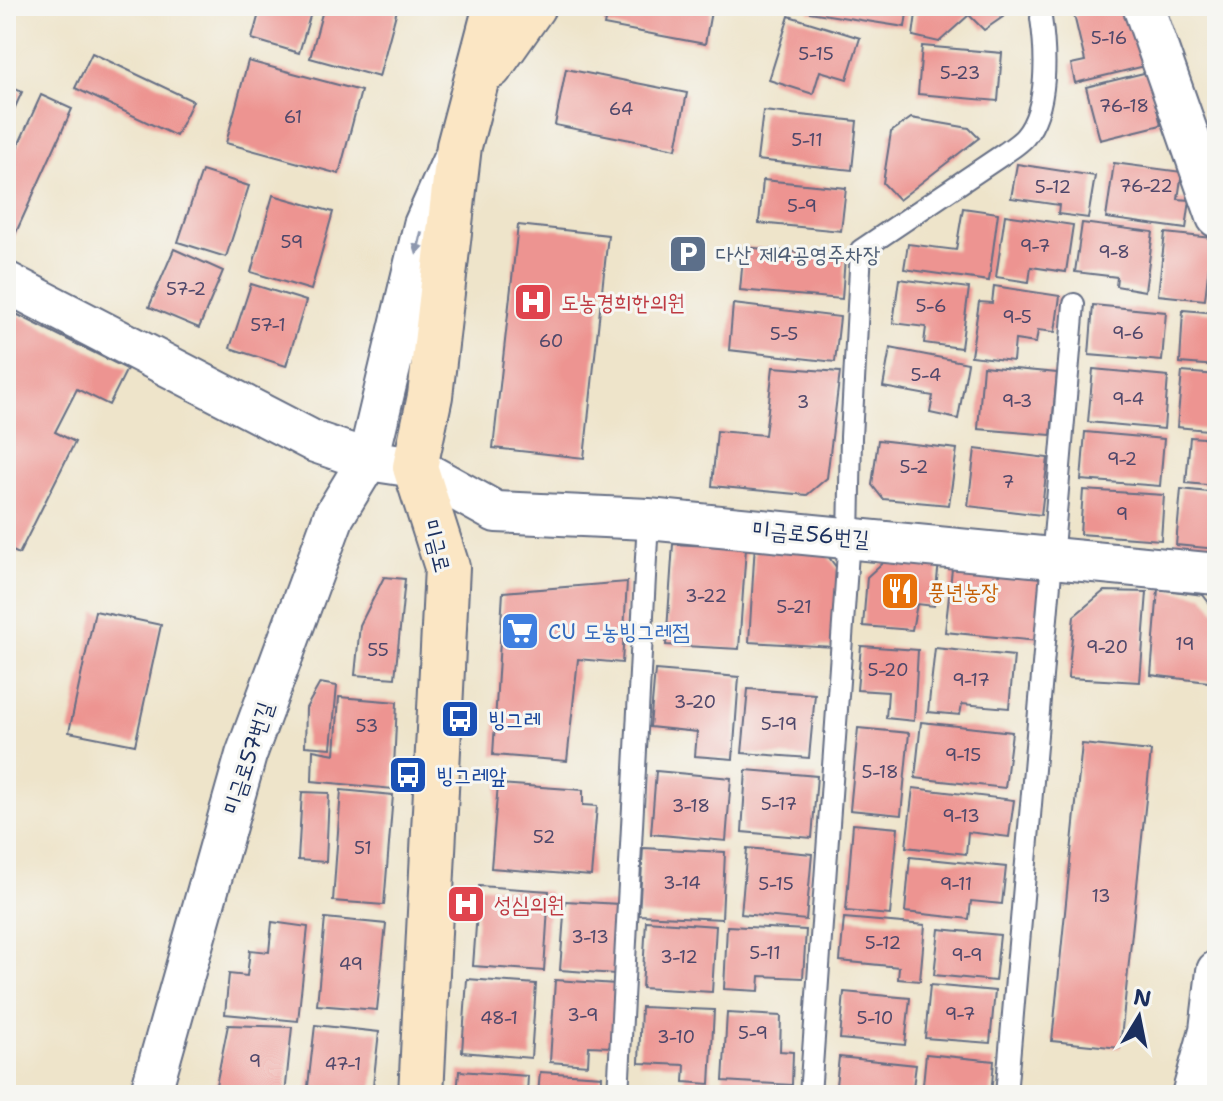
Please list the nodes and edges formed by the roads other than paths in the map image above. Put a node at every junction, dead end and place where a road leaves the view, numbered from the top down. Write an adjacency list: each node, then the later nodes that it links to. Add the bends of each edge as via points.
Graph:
1 (496, 6): 5 (street, 미금로)
2 (533, 6): 5 (street)
3 (1143, 6): 7 (street)
4 (1041, 18): 14 (lane, via 1045,73 1026,136 861,250)
5 (475, 89): 6 (street, 미금로)
6 (459, 146): 10 (street, 미금로57번길, one-way to 10, via 424,225); 11 (street, 미금로, via 430,396)
7 (1217, 217)
8 (6, 282): 10 (street, via 315,442)
9 (1074, 304): 15 (lane)
10 (368, 460): 11 (street); 12 (street, 미금로57번길)
11 (415, 467): 12 (street); 13 (street, 미금로56번길, via 496,512); 19 (street, 미금로, via 447,567)
12 (334, 516): 18 (street, 미금로57번길, via 246,755)
13 (648, 519): 14 (street, 미금로56번길); 20 (lane)
14 (849, 538): 15 (street, 미금로56번길); 21 (lane)
15 (1052, 557): 16 (street, 미금로56번길); 22 (lane)
16 (1217, 574)
17 (1217, 971): 23 (street, via 1210,1030)
18 (150, 1095)
19 (421, 1095)
20 (618, 1095)
21 (810, 1095)
22 (1006, 1095)
23 (1192, 1095)

